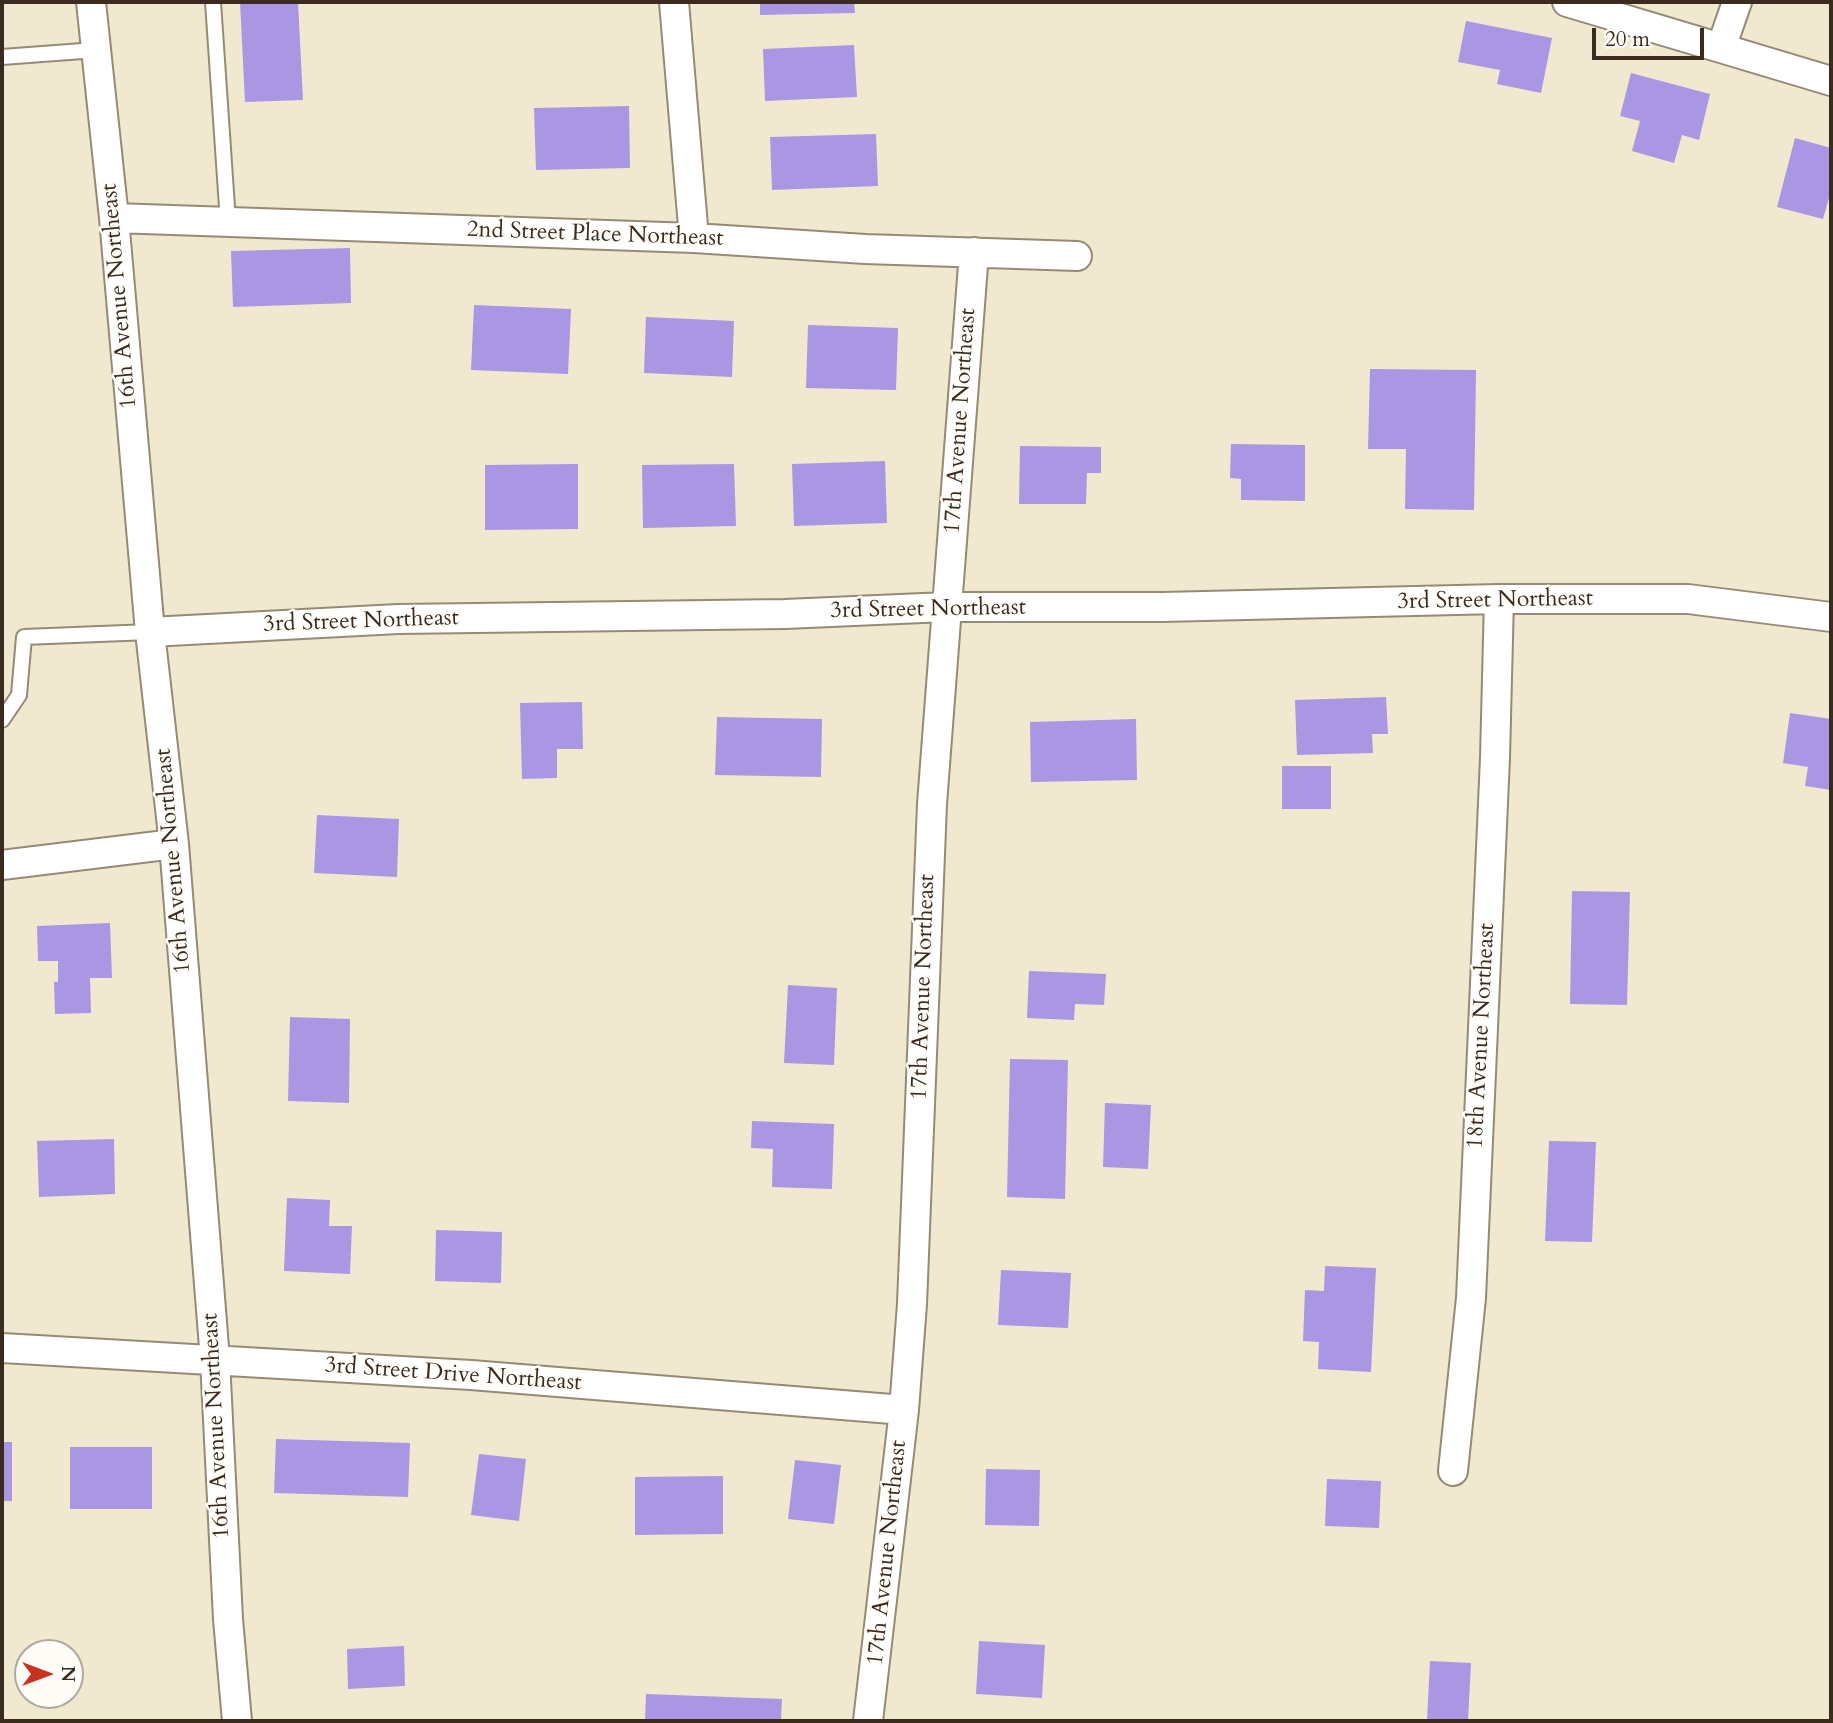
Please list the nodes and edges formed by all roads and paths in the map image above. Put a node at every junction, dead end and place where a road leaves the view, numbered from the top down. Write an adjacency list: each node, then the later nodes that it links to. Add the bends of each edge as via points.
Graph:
1 (91, 2): 7 (street, 16th Avenue Northeast)
2 (213, 2): 11 (lane)
3 (674, 2): 12 (street)
4 (1567, 2): 6 (street)
5 (1737, 2): 6 (street)
6 (1721, 48): 9 (street)
7 (96, 50): 8 (lane); 10 (street, 16th Avenue Northeast)
8 (2, 57)
9 (1831, 81)
10 (114, 218): 11 (street, 2nd Street Place Northeast); 18 (street, 16th Avenue Northeast)
11 (228, 222): 12 (street, 2nd Street Place Northeast)
12 (694, 238): 13 (street, 2nd Street Place Northeast)
13 (974, 252): 14 (street, 2nd Street Place Northeast); 16 (street, 17th Avenue Northeast)
14 (1077, 256)
15 (1499, 600): 16 (street, 3rd Street Northeast); 17 (street, 3rd Street Northeast, via 1688,600); 25 (street, 18th Avenue Northeast, via 1471,1298)
16 (946, 607): 18 (street, 3rd Street Northeast, via 398,619); 24 (street, 17th Avenue Northeast, via 932,804)
17 (1831, 617)
18 (149, 632): 19 (lane, 3rd Street Northeast, via 24,637 19,695); 20 (street, 16th Avenue Northeast)
19 (2, 720)
20 (174, 844): 21 (street); 23 (street, 16th Avenue Northeast)
21 (2, 865)
22 (2, 1348): 23 (street, 3rd Street Drive Northeast)
23 (215, 1360): 24 (street, 3rd Street Drive Northeast, via 471,1375); 26 (street, 16th Avenue Northeast)
24 (904, 1410): 27 (street, 17th Avenue Northeast)
25 (1453, 1471)
26 (237, 1721)
27 (868, 1721)

